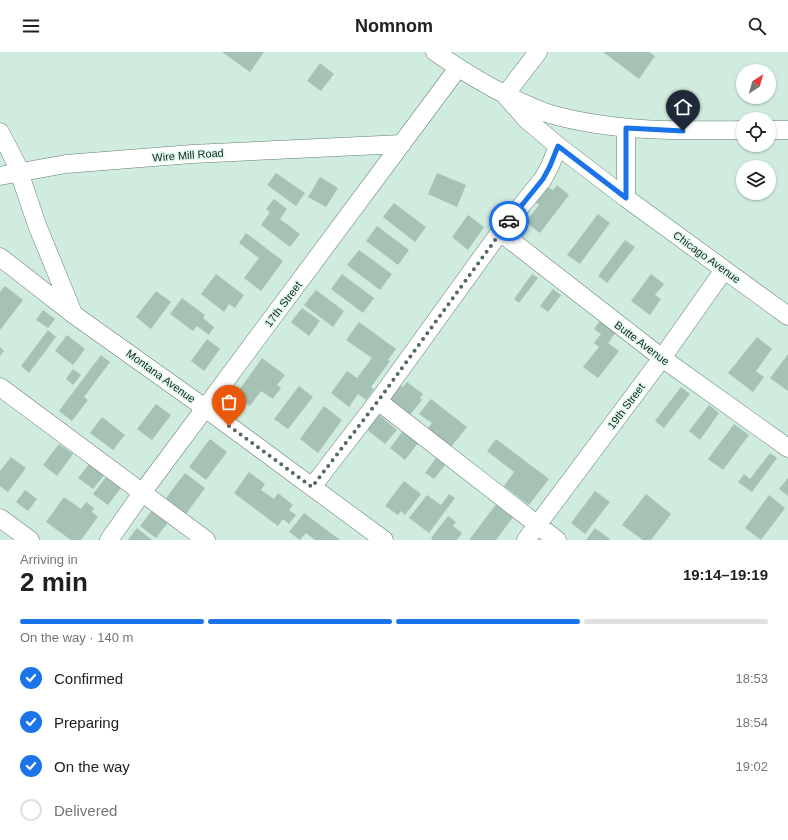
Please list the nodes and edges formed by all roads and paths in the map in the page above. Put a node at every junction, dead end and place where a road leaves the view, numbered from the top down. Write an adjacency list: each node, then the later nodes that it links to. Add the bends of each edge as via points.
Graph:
1 (435, 52): 3 (street)
2 (538, 52): 4 (street)
3 (458, 68): 4 (street); 10 (street, 17th Street)
4 (505, 95): 5 (street, via 549,114); 11 (street, Chicago Avenue, via 526,119)
5 (626, 128): 6 (street); 14 (street)
6 (736, 130)
7 (776, 130): 8 (street)
8 (788, 130)
9 (0, 132): 12 (street)
10 (402, 144): 12 (street, Wire Mill Road, via 192,154 66,164); 23 (street, 17th Street)
11 (558, 146): 14 (street, Chicago Avenue); 15 (street, via 543,179)
12 (20, 173): 13 (street, Wire Mill Road); 18 (street, via 37,225)
13 (0, 176)
14 (626, 198): 17 (street, Chicago Avenue)
15 (500, 232): 20 (street, Butte Avenue); 22 (street)
16 (0, 257): 18 (street, Montana Avenue)
17 (724, 270): 19 (street, Chicago Avenue); 20 (street, 19th Street)
18 (73, 314): 23 (street, Montana Avenue)
19 (788, 316)
20 (662, 358): 24 (street, Butte Avenue); 28 (street, 19th Street)
21 (0, 387): 26 (street)
22 (378, 401): 25 (street); 28 (street)
23 (205, 408): 25 (street, Montana Avenue); 26 (street, 17th Street)
24 (788, 448)
25 (312, 487): 32 (street, Montana Avenue)
26 (142, 493): 30 (street, 17th Street); 31 (street)
27 (0, 518): 29 (street)
28 (537, 525): 33 (street, 19th Street); 34 (street)
29 (30, 540)
30 (109, 540)
31 (206, 540)
32 (384, 540)
33 (526, 540)
34 (557, 540)

